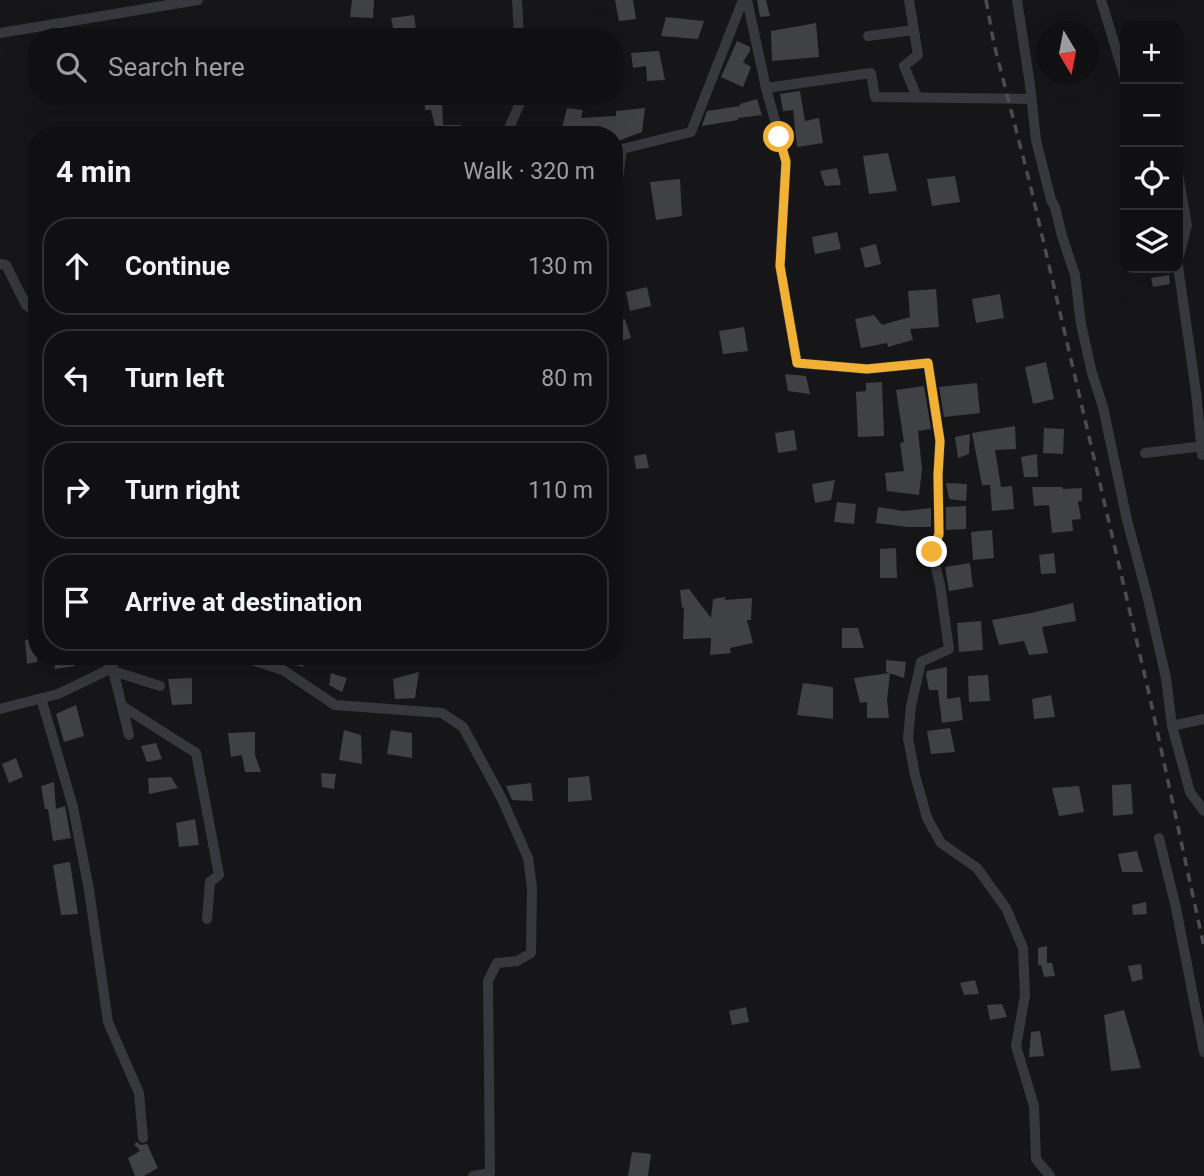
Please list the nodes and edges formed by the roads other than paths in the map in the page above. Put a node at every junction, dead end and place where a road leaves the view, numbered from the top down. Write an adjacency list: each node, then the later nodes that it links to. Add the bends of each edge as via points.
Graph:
1 (198, 0): 8 (street)
2 (517, 0): 9 (street)
3 (745, 0): 14 (street); 19 (street, via 691,132)
4 (909, 0): 10 (street)
5 (1017, 0): 16 (street)
6 (1101, 0): 13 (street)
7 (28, 28): 11 (street)
8 (30, 28)
9 (519, 28)
10 (914, 30): 12 (street); 15 (street, via 918,55 904,66)
11 (0, 33)
12 (868, 36)
13 (1120, 62)
14 (766, 88): 15 (street, via 871,73 875,97); 43 (street, via 786,162 780,266 797,363 867,369 928,363 940,441 939,534 932,552 949,649 921,662 908,738 927,818 941,844 977,868 1006,908 1023,947 1025,996 1016,1046 1034,1107 1035,1159)
15 (917, 97): 16 (street)
16 (1030, 99): 35 (street, via 1051,200 1075,275 1092,373 1166,678)
17 (519, 105): 18 (street)
18 (510, 126)
19 (623, 149)
20 (1183, 202): 21 (street, via 1187,225)
21 (1183, 241)
22 (0, 264): 24 (street, via 6,265)
23 (1179, 273): 25 (street)
24 (28, 307)
25 (1202, 449): 26 (street)
26 (1145, 453)
27 (115, 665): 29 (street)
28 (267, 665): 42 (street, via 283,670 335,705 442,713 463,727 528,858 531,953 497,964 488,981 490,1173)
29 (113, 668): 30 (street); 31 (street); 32 (street)
30 (160, 686)
31 (41, 698): 33 (street); 41 (street, via 74,807 108,1022 139,1093)
32 (122, 706): 36 (street); 39 (street, via 196,753 219,875 210,882)
33 (0, 709)
34 (1204, 719): 35 (street)
35 (1172, 726): 37 (street, via 1190,792)
36 (129, 735)
37 (1204, 811)
38 (1159, 838): 40 (street)
39 (206, 919)
40 (1204, 1052)
41 (144, 1138)
42 (473, 1176)
43 (1050, 1176)

